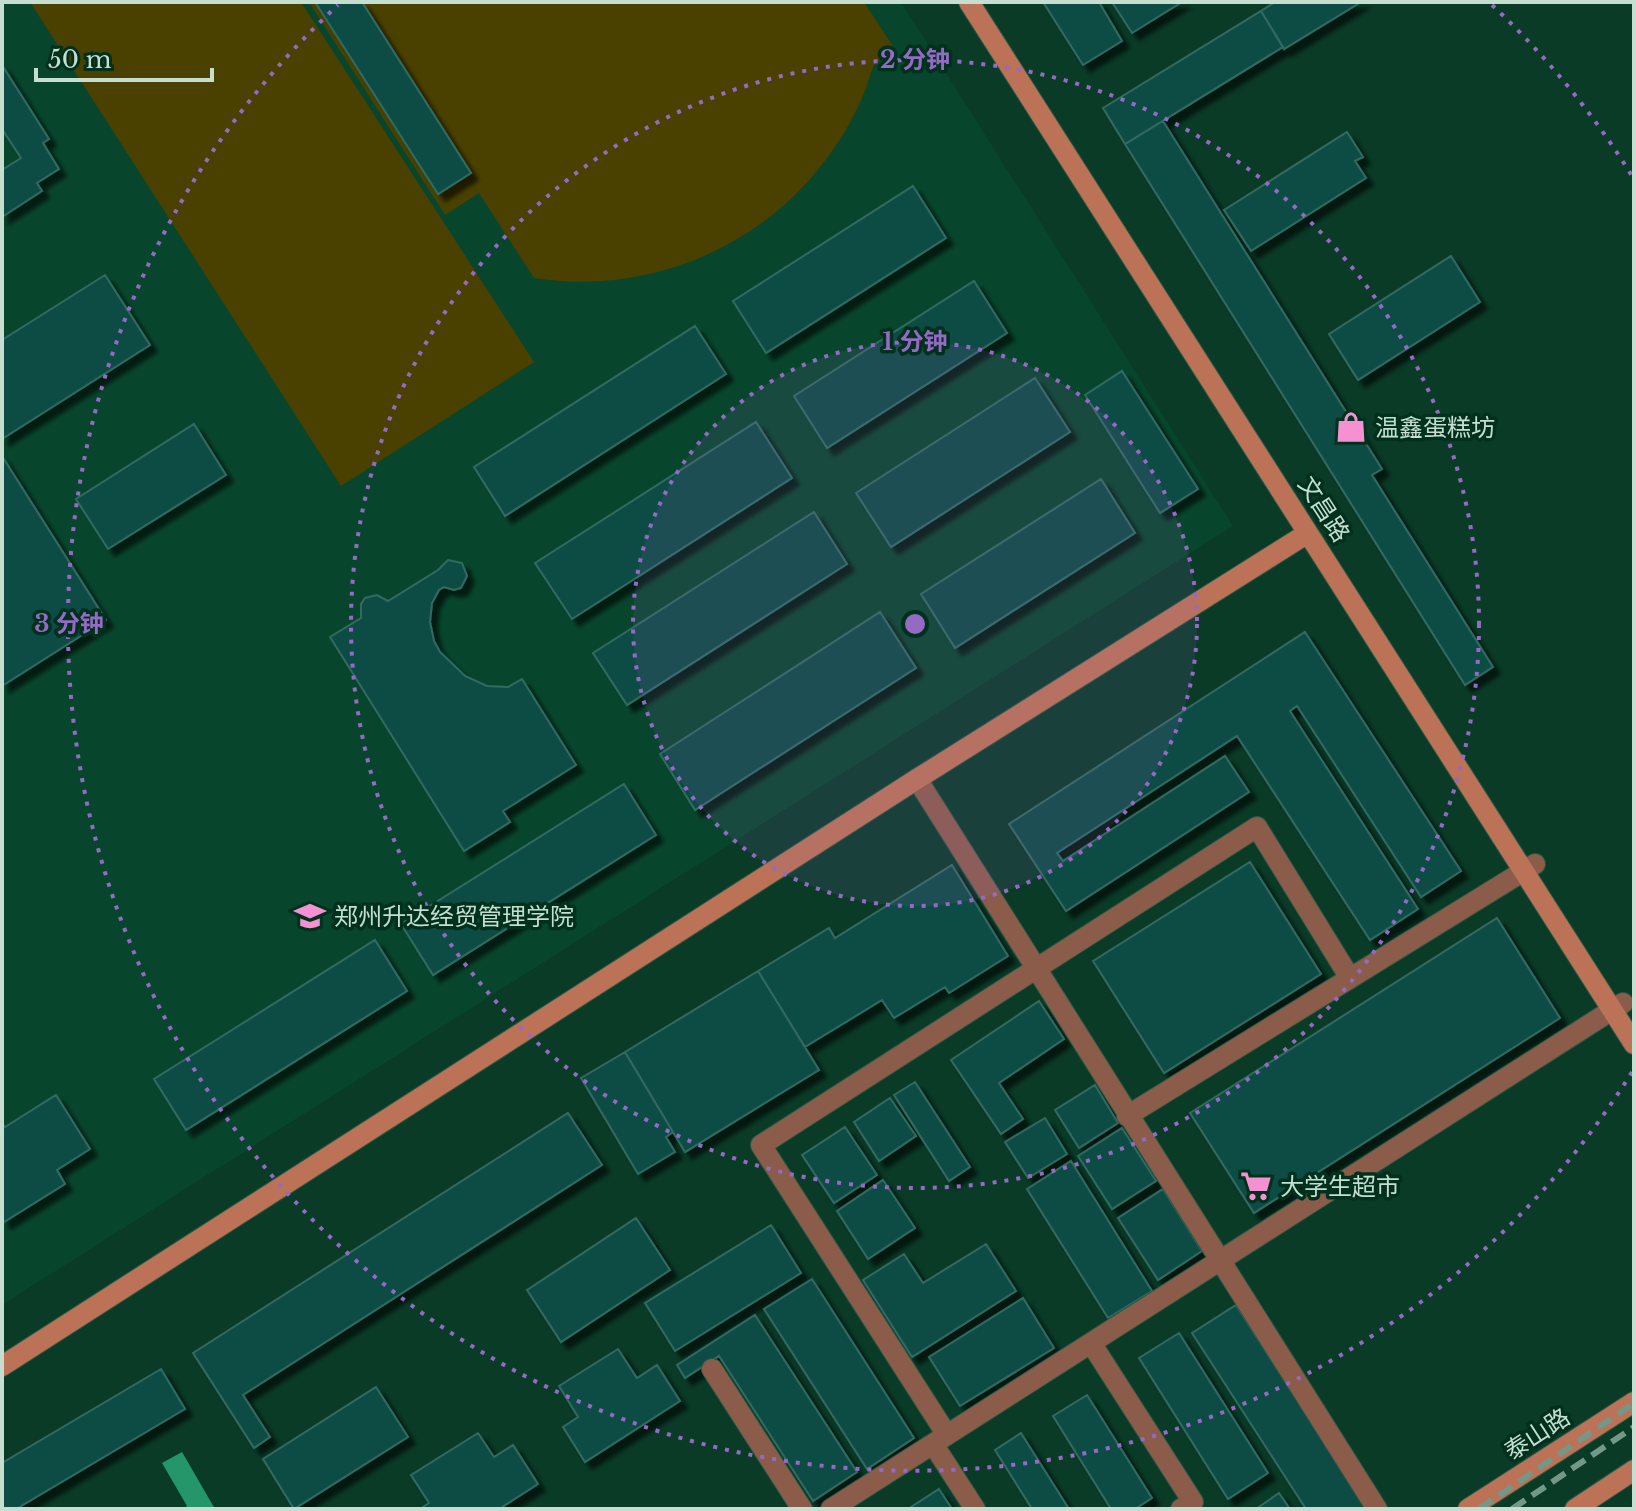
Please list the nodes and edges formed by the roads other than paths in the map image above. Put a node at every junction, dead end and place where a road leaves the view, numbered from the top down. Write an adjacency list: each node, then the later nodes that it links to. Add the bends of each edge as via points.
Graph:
1 (969, 2): 2 (street, 文昌路)
2 (1308, 533): 3 (street); 4 (street, 文昌路)
3 (917, 779): 5 (street); 12 (street)
4 (1530, 867): 6 (street); 7 (street, 文昌路)
5 (1037, 968): 6 (street, via 1257,827); 9 (street); 15 (street, via 761,1145)
6 (1350, 978): 9 (street)
7 (1617, 1006): 8 (street, 文昌路); 10 (street)
8 (1634, 1044)
9 (1127, 1116): 10 (street)
10 (1220, 1258): 11 (street); 21 (street)
11 (1091, 1343): 15 (street); 20 (street, via 1193,1502)
12 (2, 1366)
13 (712, 1369): 17 (street)
14 (1634, 1402): 22 (street, 泰山路)
15 (940, 1440): 18 (street); 19 (street)
16 (1634, 1470): 23 (street)
17 (802, 1509)
18 (831, 1509)
19 (975, 1509)
20 (1181, 1509)
21 (1377, 1509)
22 (1468, 1509)
23 (1575, 1509)

